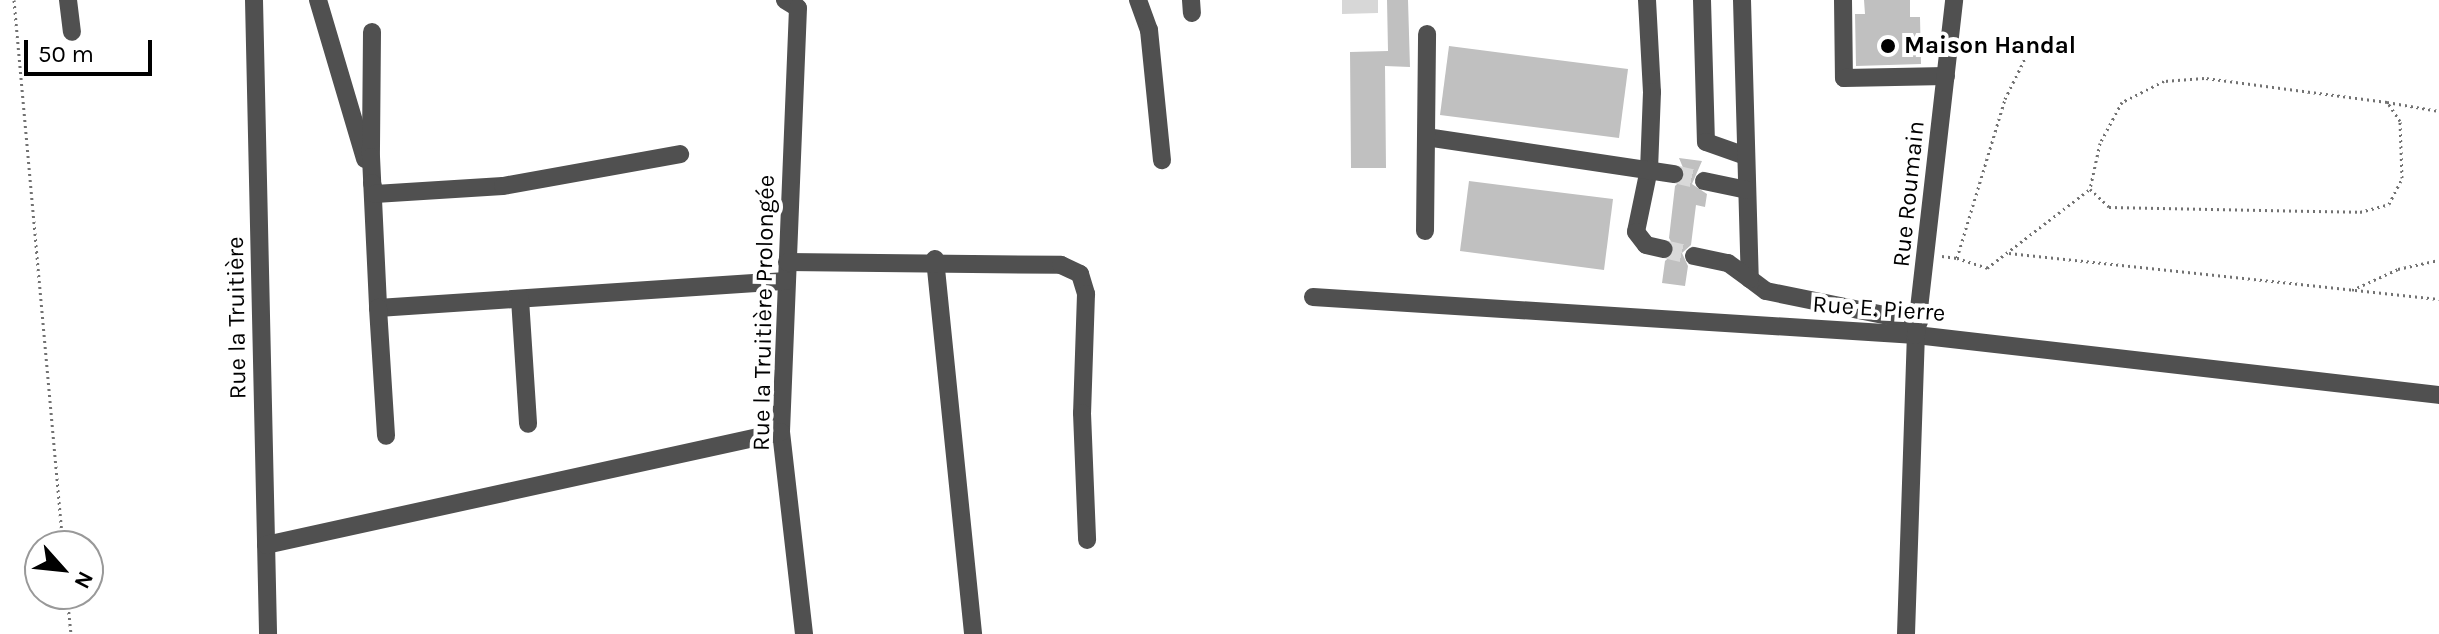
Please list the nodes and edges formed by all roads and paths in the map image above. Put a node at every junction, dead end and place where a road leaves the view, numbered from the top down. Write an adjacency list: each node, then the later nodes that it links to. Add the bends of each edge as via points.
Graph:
1 (14, 0): 52 (path)
2 (68, 0): 12 (street)
3 (254, 0): 54 (street, Rue la Truitière)
4 (318, 0): 28 (street)
5 (785, 0): 38 (street, Rue la Truitière Prolongée, via 798,8)
6 (1138, 0): 22 (street, via 1149,30)
7 (1647, 0): 23 (street)
8 (1702, 0): 21 (street, via 1706,142)
9 (1742, 0): 21 (street)
10 (1843, 0): 16 (street, via 1844,78)
11 (1954, 0): 16 (street, Rue Roumain)
12 (72, 32)
13 (372, 32): 28 (street)
14 (1427, 34): 19 (street)
15 (2036, 36): 35 (path, via 2005,99)
16 (1946, 76): 33 (street, Rue Roumain)
17 (2387, 102): 18 (path); 26 (path, via 2204,78 2164,81 2122,102 2100,143); 26 (path, via 2400,121 2402,178 2389,204 2360,212 2109,207)
18 (2439, 111)
19 (1426, 137): 23 (street); 29 (street)
20 (680, 154): 28 (street, via 503,186)
21 (1746, 156): 27 (street)
22 (1162, 160)
23 (1649, 169): 24 (street); 31 (street, via 1636,232 1646,245)
24 (1674, 174)
25 (1704, 181): 27 (street)
26 (2090, 189): 32 (path)
27 (1747, 190): 30 (street)
28 (375, 194): 46 (street)
29 (1425, 231)
30 (1748, 247): 39 (street); 40 (street)
31 (1664, 249)
32 (2007, 253): 35 (path, via 1987,268); 42 (path)
33 (1926, 255): 35 (path); 47 (street, Rue Roumain)
34 (1694, 256): 39 (street)
35 (1957, 258)
36 (935, 259): 38 (street); 53 (street, via 1061,265 1084,282); 59 (street)
37 (2439, 260): 42 (path, via 2398,269)
38 (787, 262): 41 (street, Rue la Truitière Prolongée)
39 (1728, 263): 40 (street)
40 (1750, 279): 47 (street, via 1766,291)
41 (786, 281): 44 (street); 50 (street, Rue la Truitière Prolongée)
42 (2352, 290): 45 (path)
43 (1313, 297): 47 (street, Rue E. Pierre)
44 (520, 299): 46 (street); 49 (street)
45 (2439, 299)
46 (378, 308): 51 (street)
47 (1917, 328): 48 (street, Rue E. Pierre); 60 (street, Rue Roumain)
48 (2439, 395)
49 (528, 424)
50 (781, 432): 54 (street); 58 (street, Rue la Truitière Prolongée)
51 (386, 436)
52 (62, 530)
53 (1087, 540)
54 (266, 545): 57 (street, Rue la Truitière)
55 (69, 610): 56 (path)
56 (71, 634)
57 (268, 634)
58 (804, 634)
59 (973, 634)
60 (1906, 634)

